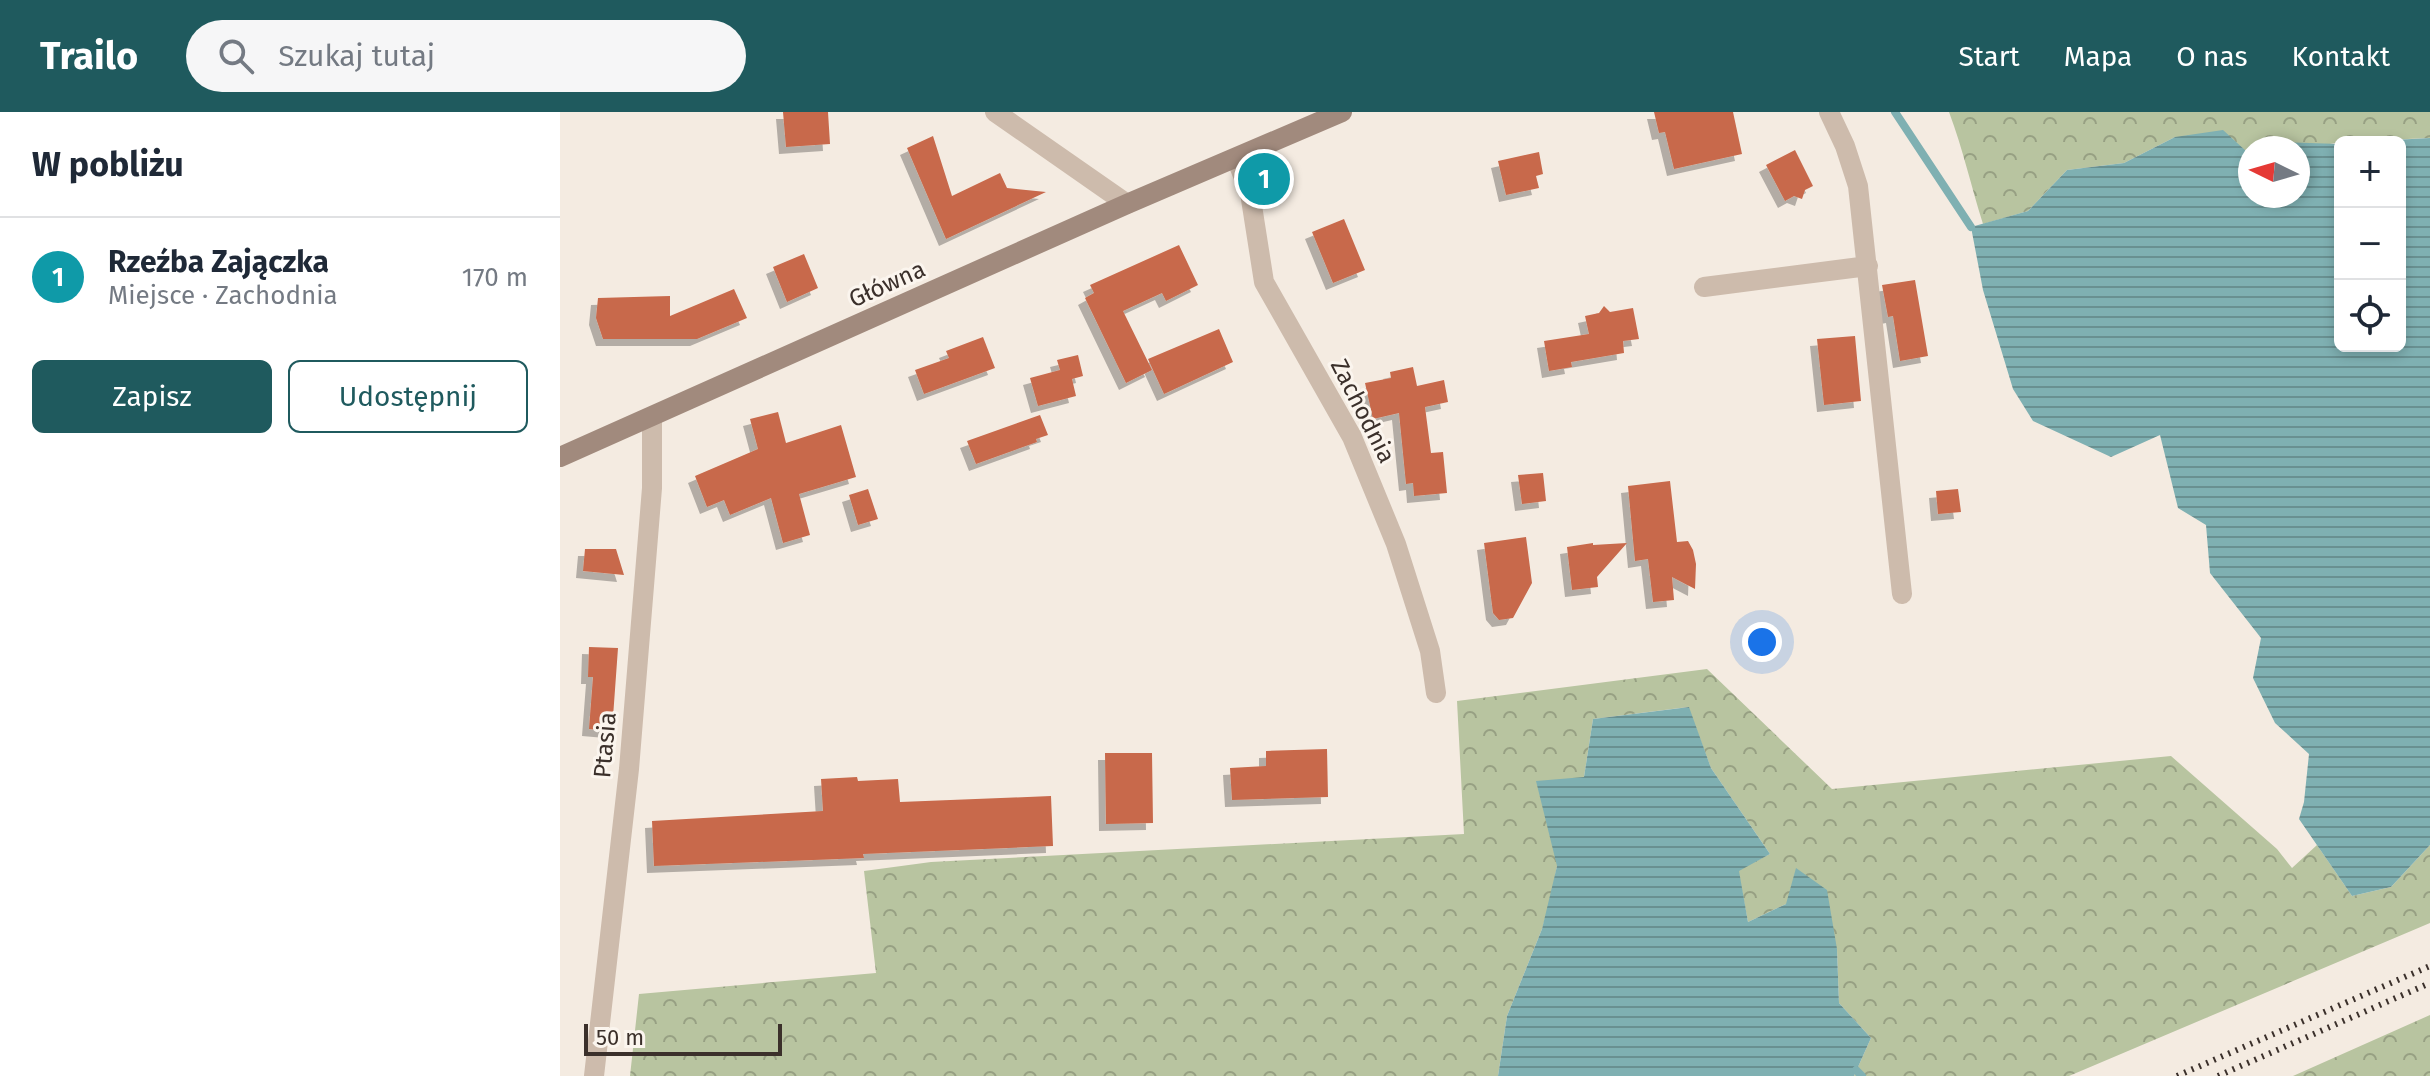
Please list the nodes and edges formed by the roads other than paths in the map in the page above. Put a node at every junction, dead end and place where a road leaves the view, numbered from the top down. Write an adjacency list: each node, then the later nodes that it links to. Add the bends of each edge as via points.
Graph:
1 (995, 112): 5 (street)
2 (1342, 112): 4 (main road, Główna)
3 (1829, 112): 6 (street, via 1858,186)
4 (1236, 158): 5 (main road, Główna); 11 (street, Zachodnia, via 1250,193 1264,282 1352,437 1401,560 1430,651)
5 (1127, 204): 8 (main road, Główna)
6 (1868, 266): 7 (street); 10 (street)
7 (1704, 287)
8 (652, 418): 9 (main road, Główna); 12 (street, Ptasia, via 652,488 632,740)
9 (561, 452)
10 (1902, 594)
11 (1436, 693)
12 (594, 1076)

